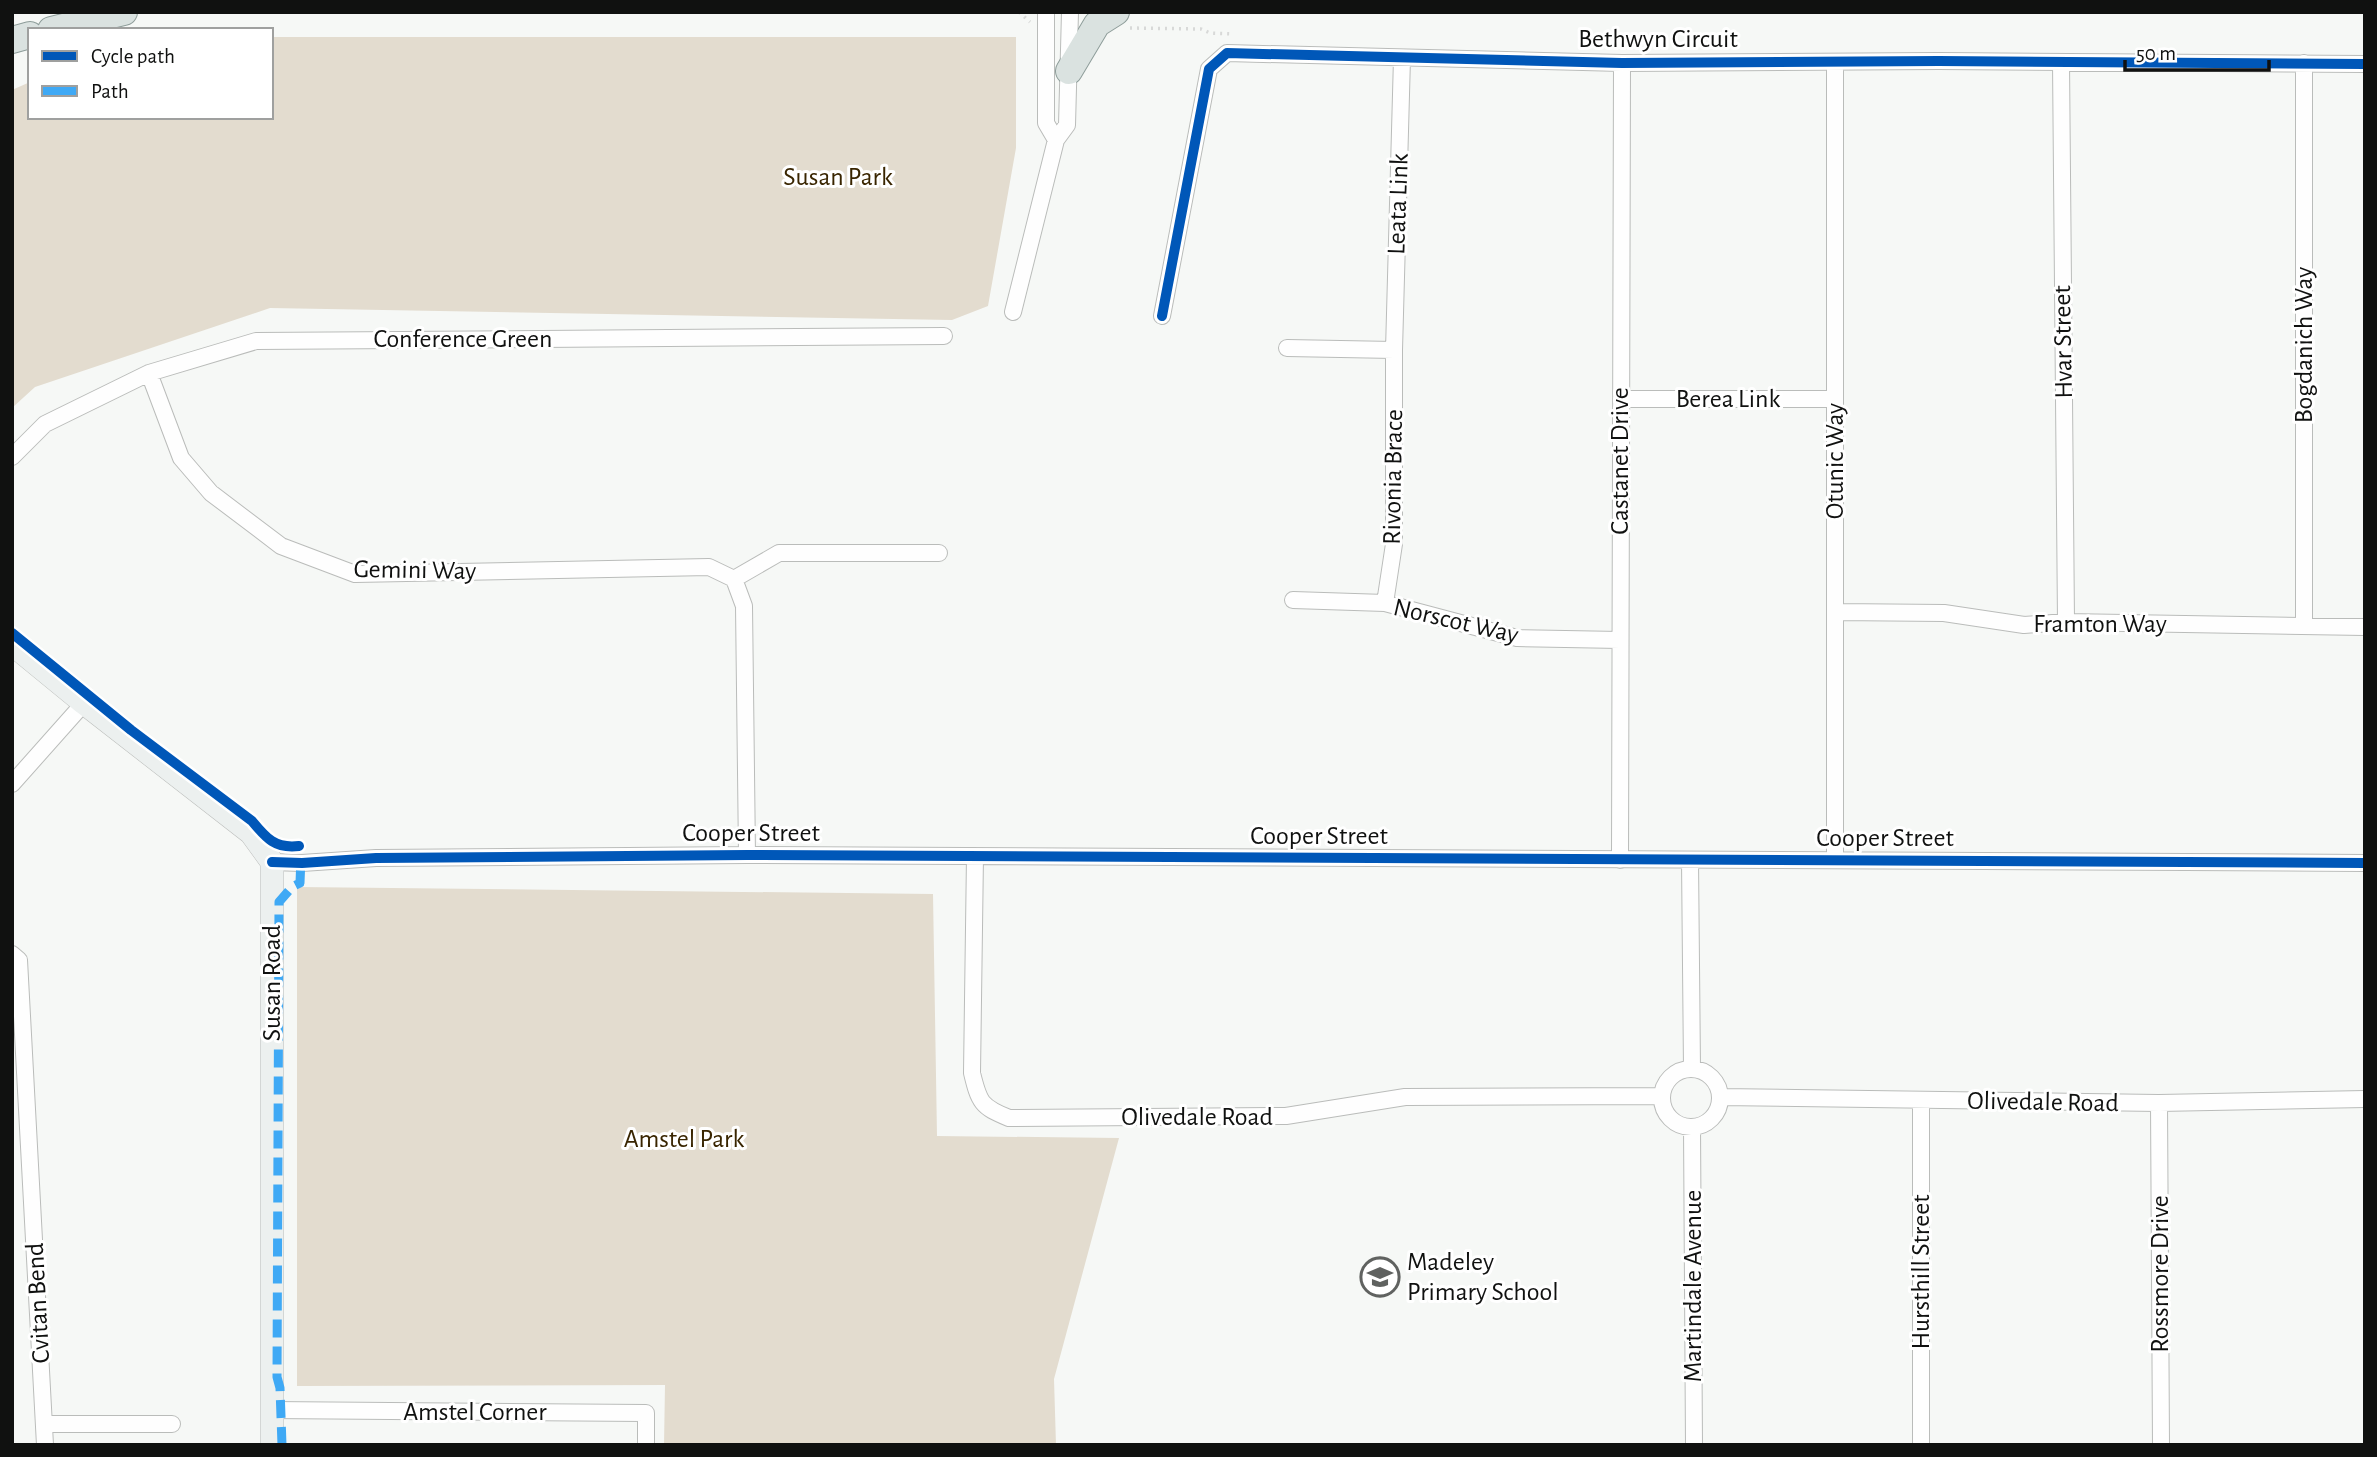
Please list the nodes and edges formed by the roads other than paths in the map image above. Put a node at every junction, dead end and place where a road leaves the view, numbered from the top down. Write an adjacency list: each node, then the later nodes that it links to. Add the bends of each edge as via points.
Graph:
1 (124, 12): 5 (main road)
2 (1046, 12): 13 (street, via 1046,123)
3 (1070, 12): 12 (street)
4 (1116, 12): 12 (main road, via 1097,24)
5 (59, 28)
6 (1402, 58): 9 (street, Bethwyn Circuit); 15 (street, Bethwyn Circuit, via 1227,53 1209,69); 18 (street, Leata Link)
7 (1835, 62): 8 (street, Bethwyn Circuit); 9 (street, Bethwyn Circuit); 21 (street, Otunic Way)
8 (2061, 62): 10 (street, Bethwyn Circuit); 28 (street, Hvar Street)
9 (1622, 63): 20 (street, Castanet Drive)
10 (2304, 63): 11 (street, Bethwyn Circuit); 29 (street, Bogdanich Way)
11 (2365, 64)
12 (1069, 71): 13 (street, via 1067,125)
13 (1056, 140): 14 (street)
14 (1013, 312)
15 (1162, 316)
16 (944, 336): 19 (street, Conference Green, via 257,341)
17 (1287, 348): 18 (street)
18 (1394, 350): 26 (street, Rivonia Brace, via 1394,544)
19 (149, 373): 22 (street, Conference Green, via 45,424); 24 (street, Gemini Way, via 181,458 211,493 281,546 355,574 709,567)
20 (1621, 399): 21 (street, Berea Link); 31 (street, Castanet Drive)
21 (1835, 399): 27 (street, Otunic Way)
22 (12, 457)
23 (939, 553): 24 (street, via 779,553)
24 (734, 579): 35 (street, via 744,606)
25 (1293, 600): 26 (street, Norscot Way)
26 (1385, 604): 31 (street, Norscot Way, via 1517,638)
27 (1836, 612): 28 (street, Framton Way, via 1944,613 2024,625); 39 (street, Otunic Way)
28 (2066, 622): 29 (street, Framton Way)
29 (2304, 626): 30 (street, Framton Way)
30 (2365, 626)
31 (1620, 640): 37 (street, Castanet Drive)
32 (12, 644): 33 (street)
33 (84, 703): 34 (street); 40 (street, via 251,833)
34 (12, 784)
35 (747, 856): 36 (street, Cooper Street); 40 (street, Cooper Street)
36 (975, 856): 37 (street, Cooper Street); 44 (street, Olivedale Road, via 972,1073 988,1110 1009,1118 1286,1116 1405,1097)
37 (1620, 860): 38 (street, Cooper Street)
38 (1690, 860): 39 (street, Cooper Street); 43 (street)
39 (1835, 860): 41 (street, Cooper Street)
40 (272, 862): 50 (street, Susan Road)
41 (2365, 863)
42 (12, 954): 51 (street, Cvitan Bend, via 19,960)
43 (1692, 1069): 44 (street, via 1671,1078); 45 (street, via 1710,1076)
44 (1662, 1096): 49 (street, via 1673,1121)
45 (1720, 1097): 46 (street, Olivedale Road); 49 (street, via 1714,1116)
46 (1921, 1100): 48 (street, Olivedale Road); 57 (street, Hursthill Street)
47 (2365, 1100): 48 (street, Olivedale Road)
48 (2159, 1103): 58 (street, Rossmore Drive)
49 (1692, 1127): 56 (street, Martindale Avenue)
50 (271, 1410): 54 (street, Susan Road); 55 (street, Amstel Corner, via 646,1413)
51 (44, 1424): 52 (street); 53 (street, Cvitan Bend)
52 (172, 1424)
53 (45, 1445)
54 (272, 1445)
55 (646, 1445)
56 (1694, 1445)
57 (1922, 1445)
58 (2161, 1445)

